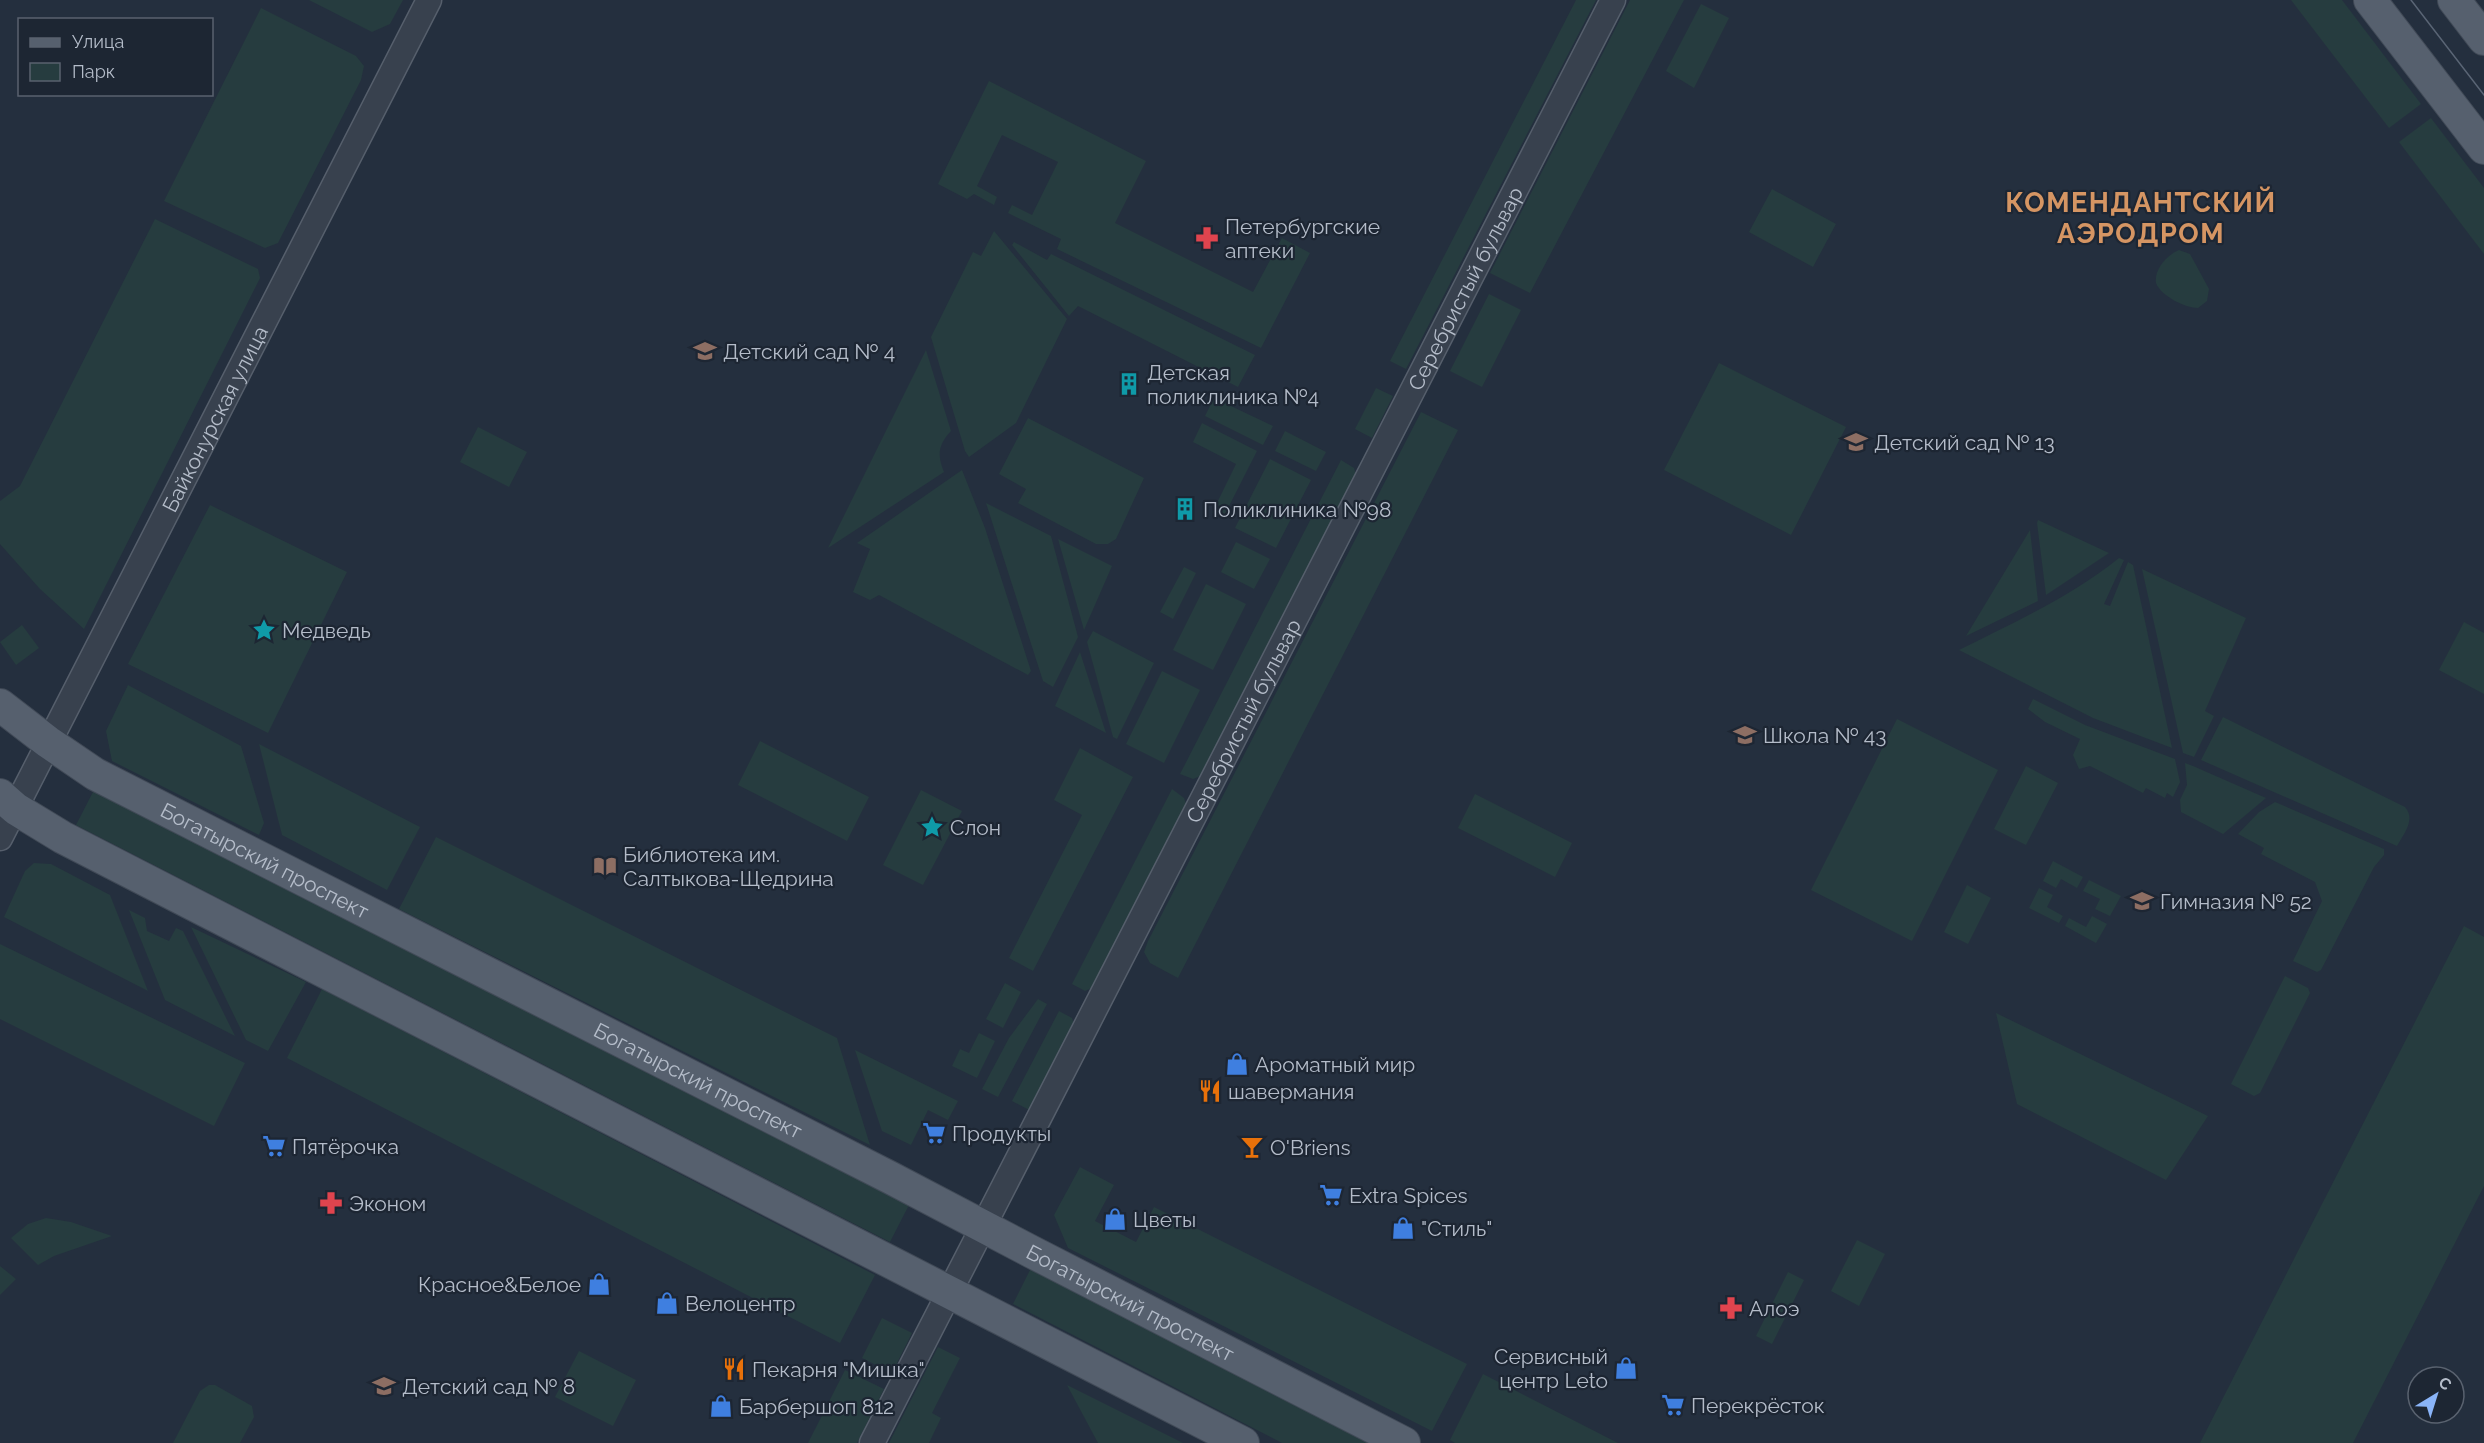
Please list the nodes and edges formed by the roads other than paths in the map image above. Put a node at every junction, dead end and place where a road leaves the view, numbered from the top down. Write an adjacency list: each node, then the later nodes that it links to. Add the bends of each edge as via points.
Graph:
1 (429, 0): 8 (street, Байконурская улица)
2 (1613, 0): 11 (street, Серебристый бульвар)
3 (2370, 0): 6 (main road)
4 (2454, 0): 5 (main road)
5 (2484, 39)
6 (2484, 148)
7 (0, 705): 8 (main road, Богатырский проспект)
8 (48, 742): 9 (street, Байконурская улица); 11 (main road, Богатырский проспект, via 105,780)
9 (8, 802): 10 (street, Байконурская улица); 12 (main road, via 62,837)
10 (0, 838)
11 (982, 1226): 12 (street, Серебристый бульвар); 15 (main road, Богатырский проспект)
12 (948, 1293): 13 (street, Серебристый бульвар); 14 (main road)
13 (872, 1443)
14 (1243, 1443)
15 (1404, 1443)

